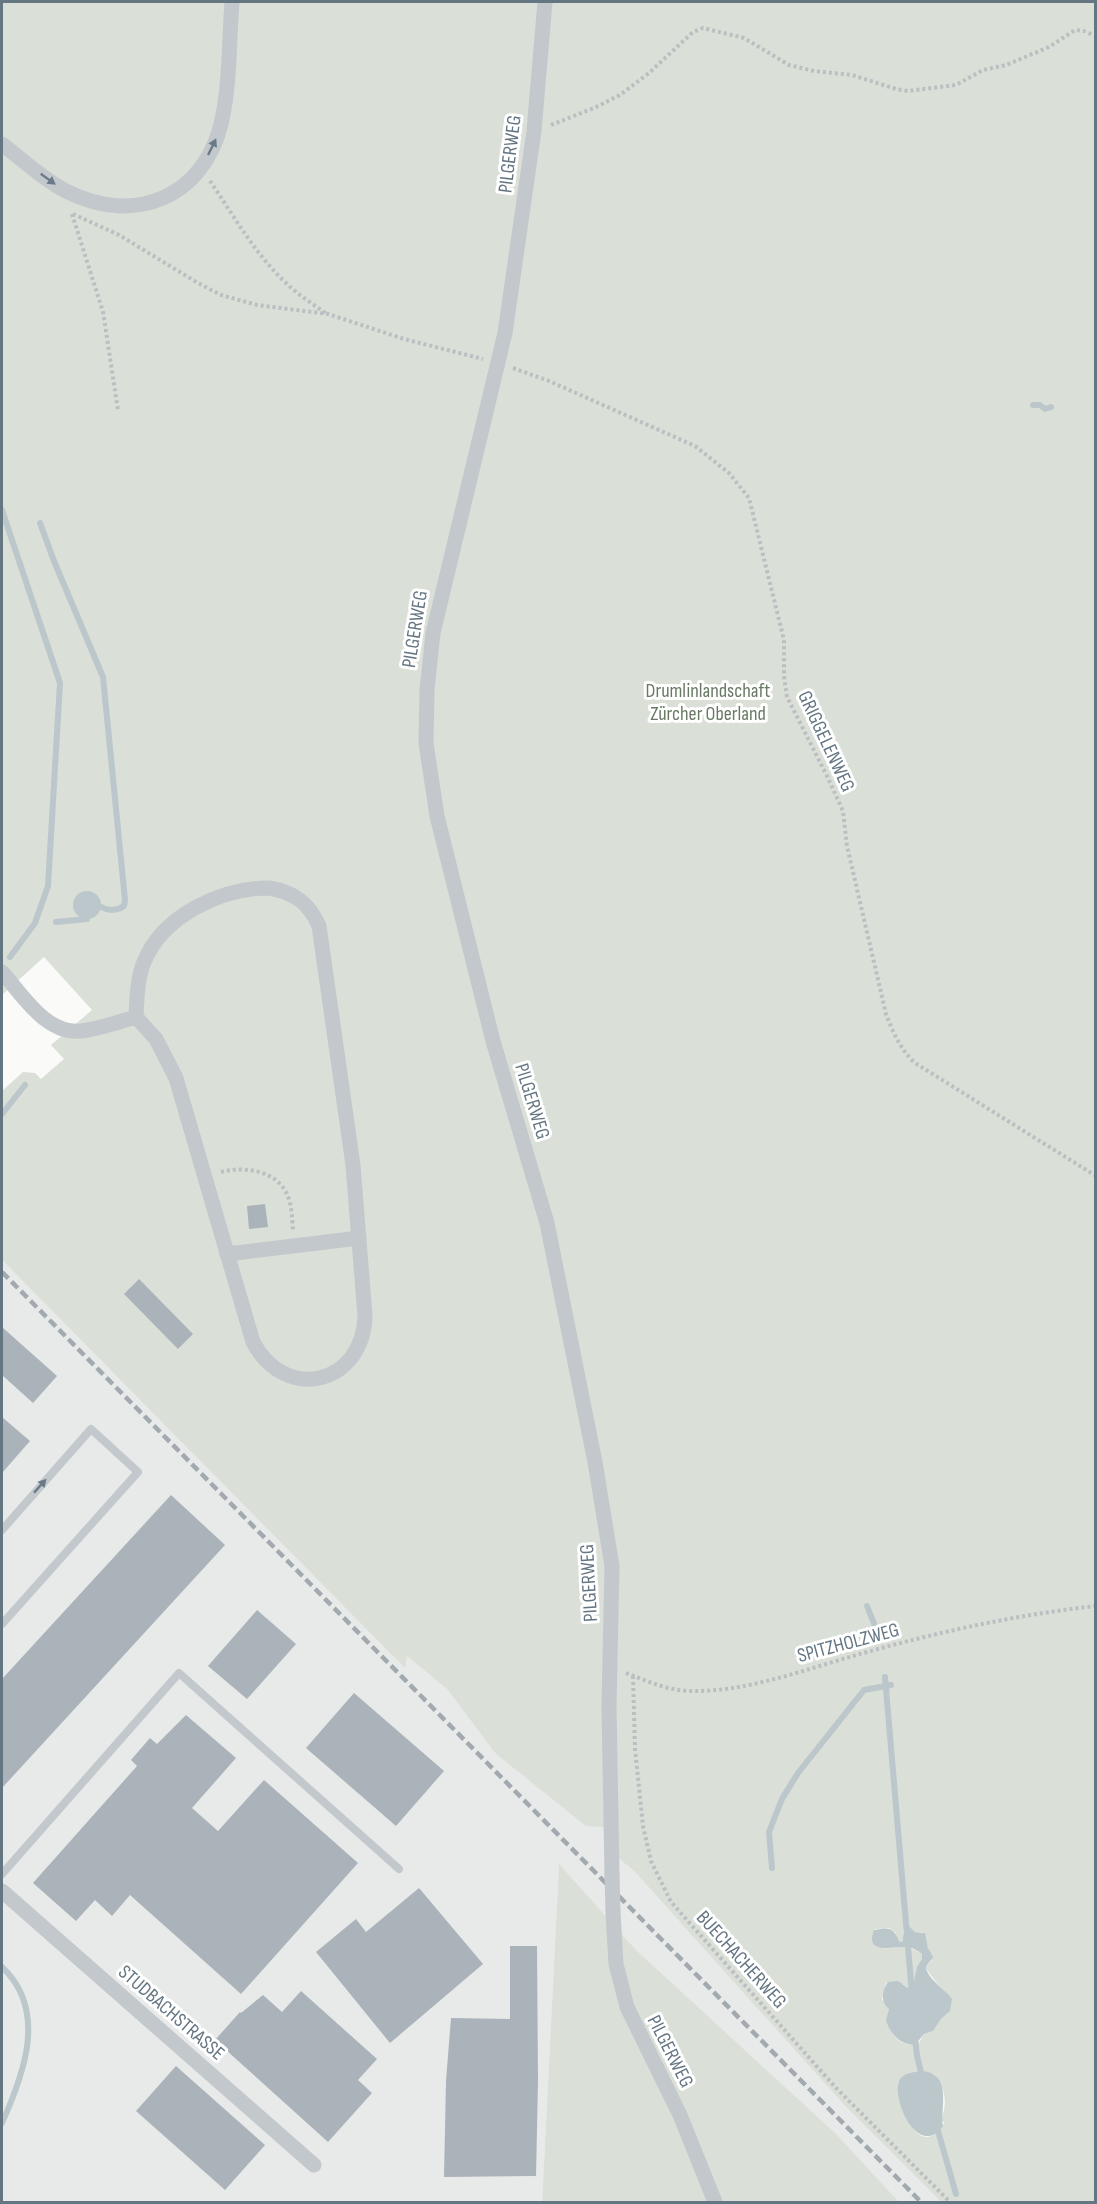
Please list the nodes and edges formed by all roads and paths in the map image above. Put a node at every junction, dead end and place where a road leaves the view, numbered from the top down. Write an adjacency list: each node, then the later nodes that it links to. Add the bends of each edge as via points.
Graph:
1 (232, 2): 6 (street, one-way to 1, via 222,123)
2 (545, 2): 4 (street, PILGERWEG)
3 (1095, 36): 4 (path, via 1075,30 1049,47 983,70 956,85 908,91 852,75 785,64 744,38 703,28 693,32 620,95)
4 (534, 132): 10 (street, PILGERWEG)
5 (2, 144): 6 (street, one-way to 6, via 66,191 107,206 157,202 178,191)
6 (201, 168): 9 (path, via 270,266 288,286)
7 (64, 210): 8 (path)
8 (71, 213): 9 (path, via 119,235 221,295 257,305); 11 (path, via 103,312)
9 (328, 314): 10 (path, GRIGGELENWEG, via 404,339)
10 (499, 363): 14 (path, GRIGGELENWEG, via 695,446 729,472 749,498 784,640 787,697 843,811 847,846 886,1014 895,1037 915,1062); 22 (street, PILGERWEG, via 433,633 427,690 427,752 439,826 493,1041 547,1223 585,1406 612,1566)
11 (118, 410)
12 (2, 972): 13 (street, via 43,1018 63,1029 80,1031)
13 (136, 1017): 15 (street, via 156,1039 171,1067); 16 (street, via 139,980 148,952 190,912 228,894 259,888 291,893 308,906 322,939)
14 (1095, 1176)
15 (205, 1177): 17 (path, via 242,1169 275,1180 289,1199); 18 (street)
16 (359, 1238): 17 (street); 18 (street, via 365,1316 362,1343 345,1366 307,1380 275,1368 260,1354)
17 (295, 1246): 18 (street)
18 (227, 1254)
19 (2, 1530): 21 (lane, one-way to 21, via 91,1429 138,1472)
20 (1095, 1606): 23 (path, SPITZHOLZWEG, via 970,1626 731,1687 685,1691)
21 (2, 1624)
22 (610, 1668): 23 (path, SPITZHOLZWEG); 28 (street, PILGERWEG, bridge, via 616,1964 627,2007 680,2115)
23 (633, 1676): 29 (path, BUECHACHERWEG, via 635,1749 644,1826 651,1861 671,1902 836,2088)
24 (399, 1869): 25 (lane, via 179,1674)
25 (2, 1874)
26 (2, 1891): 27 (street, STUDBACHSTRASSE)
27 (315, 2165)
28 (715, 2202)
29 (951, 2202)

